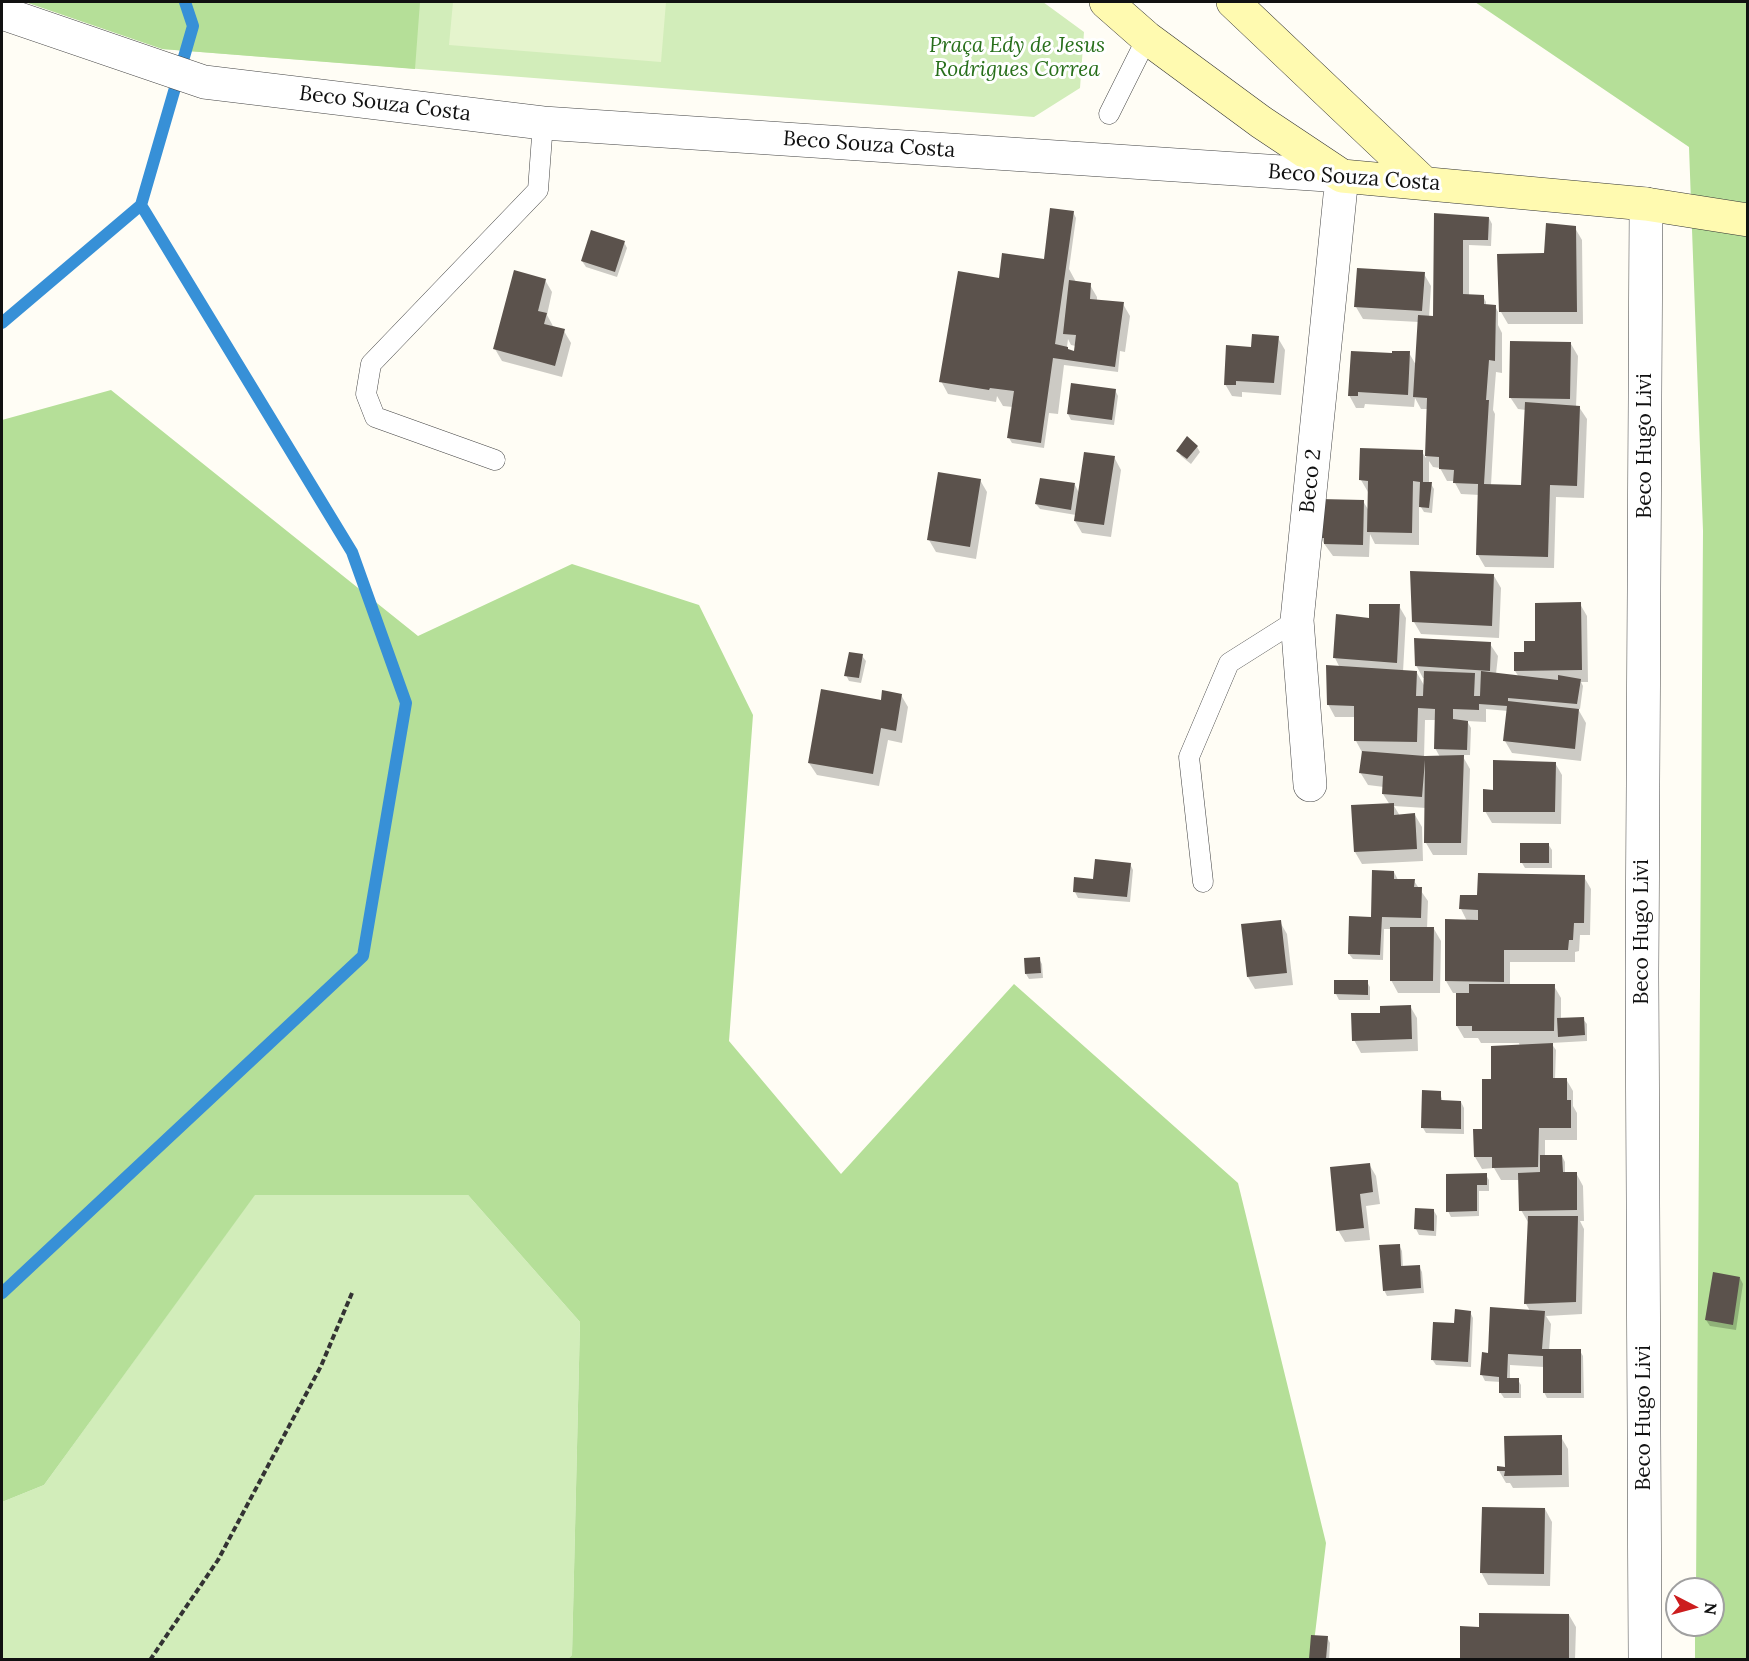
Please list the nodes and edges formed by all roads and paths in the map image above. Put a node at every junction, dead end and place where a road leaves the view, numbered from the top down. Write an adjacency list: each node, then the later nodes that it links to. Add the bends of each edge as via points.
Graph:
1 (1106, 2): 4 (street)
2 (1233, 2): 8 (street)
3 (2, 13): 6 (street, Beco Souza Costa, via 204,82)
4 (1147, 38): 5 (lane); 7 (street, via 1261,123)
5 (1109, 114)
6 (543, 123): 7 (street, Beco Souza Costa); 11 (lane, via 538,190 371,364 366,394 375,417)
7 (1342, 176): 8 (street, Beco Souza Costa); 12 (street, Beco 2)
8 (1424, 183): 9 (street, Beco Souza Costa)
9 (1646, 204): 10 (street, Beco Souza Costa); 17 (street, Beco Hugo Livi, via 1642,949)
10 (1748, 220)
11 (495, 460)
12 (1297, 620): 13 (street, Beco 2); 14 (lane, via 1229,663 1188,757)
13 (1310, 785)
14 (1203, 882)
15 (352, 1293): 16 (path, via 321,1366 218,1560)
16 (150, 1659)
17 (1645, 1659)

